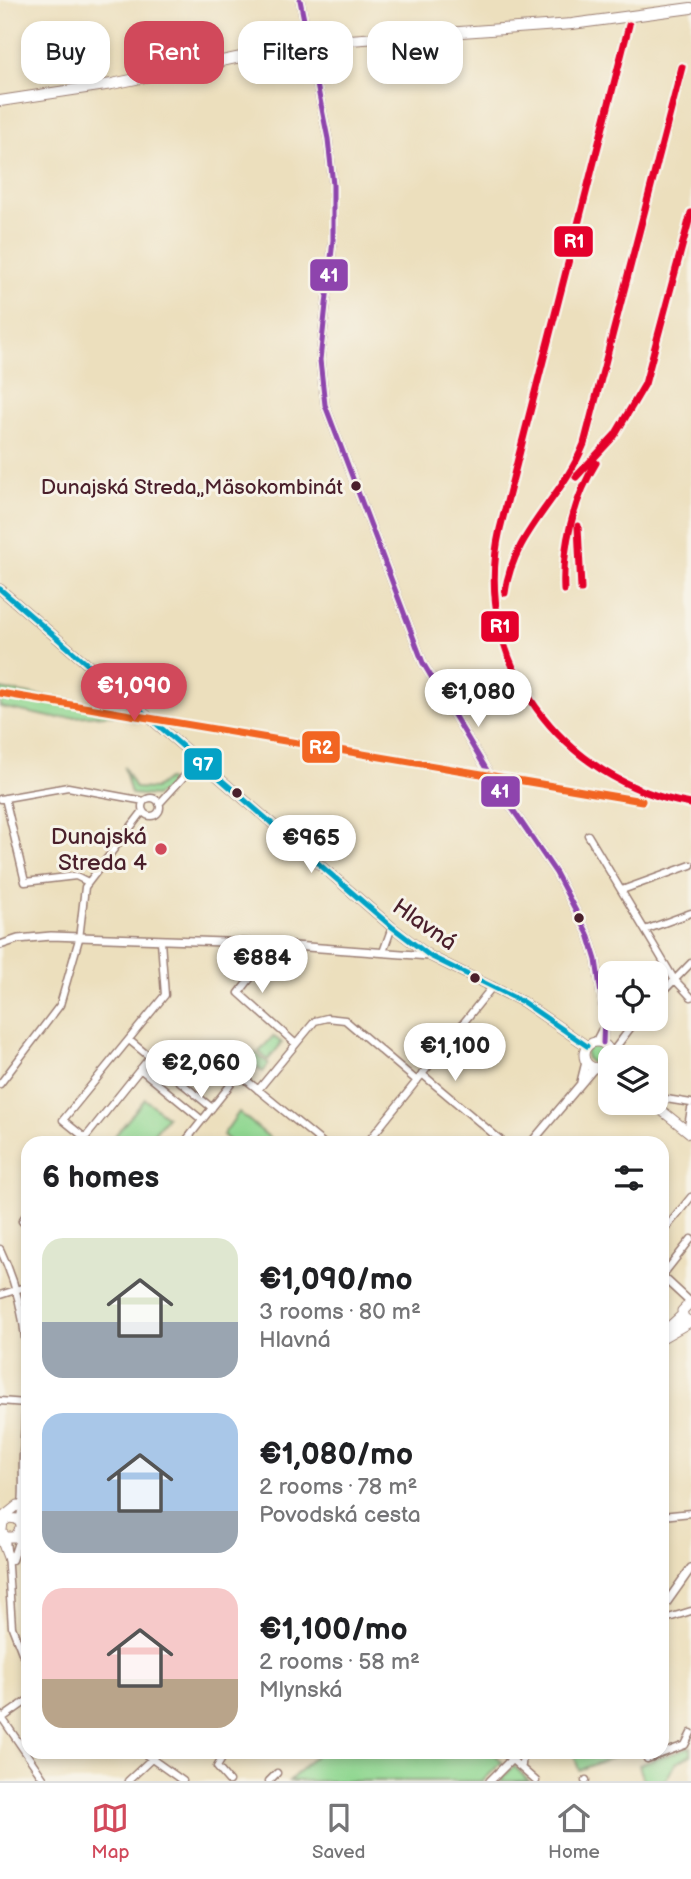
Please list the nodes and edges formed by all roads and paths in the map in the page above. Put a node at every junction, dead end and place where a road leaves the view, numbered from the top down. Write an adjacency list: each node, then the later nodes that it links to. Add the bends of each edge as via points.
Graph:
1 (300, 0): 3 (street)
2 (691, 8): 4 (main road, via 572,24)
3 (304, 21)
4 (353, 40)
5 (238, 58): 7 (main road)
6 (317, 84): 35 (street, via 333,185 333,240 320,371 332,428 423,663 498,788 556,873 589,934 604,1015)
7 (0, 101)
8 (0, 589): 9 (main road, Hlavná)
9 (199, 760): 12 (street); 19 (main road, Hlavná)
10 (2, 799): 11 (street, via 68,787); 16 (street, via 25,882 76,876)
11 (144, 801): 12 (street, via 153,798); 13 (street)
12 (159, 804): 13 (street, via 154,815)
13 (143, 811): 16 (street)
14 (588, 835): 17 (street)
15 (691, 865): 17 (street)
16 (88, 882): 21 (street, via 82,897)
17 (622, 890): 20 (street)
18 (691, 913): 20 (street)
19 (392, 927): 25 (street); 26 (main road, Hlavná)
20 (645, 930): 28 (street)
21 (79, 939): 22 (street); 24 (street, via 27,937); 43 (street, via 60,1004)
22 (161, 941): 23 (street); 33 (street, via 165,995)
23 (277, 944): 25 (street); 34 (street, via 239,993)
24 (0, 945)
25 (383, 952): 26 (street)
26 (430, 956): 29 (main road, Hlavná)
27 (691, 963): 28 (street)
28 (674, 979): 30 (street); 31 (street)
29 (493, 986): 37 (main road, Hlavná); 41 (street)
30 (668, 986)
31 (691, 997)
32 (626, 1031): 36 (street)
33 (129, 1040): 38 (street); 52 (street, via 63,1120)
34 (296, 1044): 42 (street, via 317,1018 345,1020); 44 (street)
35 (603, 1045)
36 (612, 1045)
37 (598, 1052)
38 (147, 1055): 40 (street); 47 (street)
39 (598, 1061): 58 (street)
40 (140, 1069): 50 (street); 53 (street)
41 (422, 1074): 42 (street); 57 (street)
42 (417, 1081): 56 (street)
43 (0, 1084)
44 (258, 1090): 47 (street, via 239,1074); 55 (street)
45 (668, 1101): 46 (street)
46 (691, 1103)
47 (212, 1108): 50 (street)
48 (691, 1109): 51 (street)
49 (668, 1112): 51 (main road)
50 (202, 1120): 54 (street)
51 (689, 1133)
52 (78, 1136)
53 (85, 1136)
54 (189, 1136)
55 (314, 1136)
56 (373, 1136)
57 (496, 1136)
58 (537, 1136)
59 (691, 1197): 60 (street)
60 (669, 1224)
61 (691, 1239): 63 (street)
62 (0, 1249): 66 (street)
63 (669, 1267)
64 (669, 1284): 68 (street)
65 (21, 1288): 66 (street)
66 (17, 1289): 67 (street); 69 (street)
67 (0, 1295)
68 (687, 1307): 70 (main road); 71 (main road)
69 (21, 1309)
70 (691, 1322): 72 (main road)
71 (669, 1327)
72 (669, 1332)
73 (0, 1401): 74 (street)
74 (21, 1403)
75 (21, 1498): 76 (street)
76 (20, 1507): 79 (main road); 79 (street)
77 (691, 1513): 78 (street)
78 (669, 1515)
79 (13, 1528): 80 (main road); 80 (street); 80 (street, via 18,1542)
80 (11, 1562): 85 (street, via 12,1627)
81 (691, 1568): 82 (street)
82 (669, 1599)
83 (691, 1611): 84 (street)
84 (670, 1619)
85 (21, 1650)
86 (21, 1705): 87 (street)
87 (1, 1718): 89 (street)
88 (691, 1733): 90 (street, via 685,1745)
89 (21, 1747)
90 (669, 1751)
91 (30, 1759): 100 (street)
92 (151, 1759): 101 (street)
93 (153, 1759): 102 (street)
94 (222, 1759): 103 (street, via 217,1767)
95 (511, 1759): 105 (street)
96 (513, 1759): 98 (street)
97 (522, 1759): 98 (street)
98 (522, 1765): 106 (street)
99 (277, 1773): 104 (street)
100 (45, 1781)
101 (128, 1781)
102 (183, 1781)
103 (229, 1781)
104 (270, 1781)
105 (490, 1781)
106 (536, 1781)

